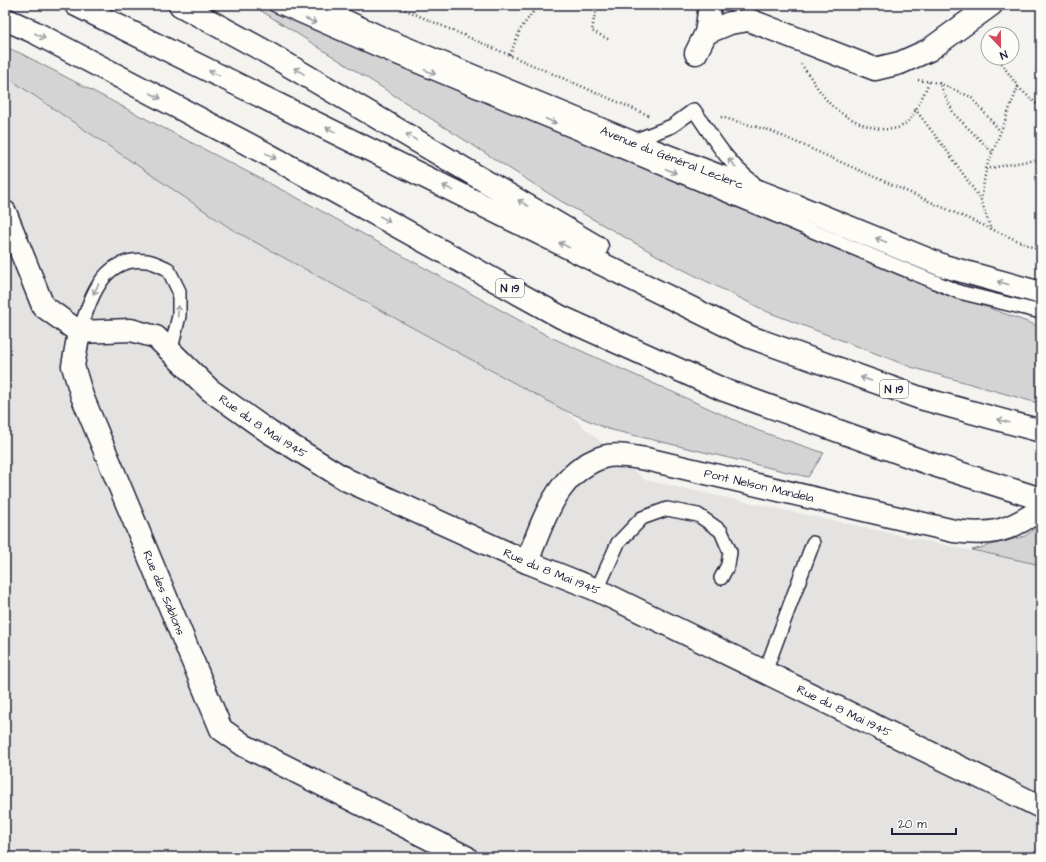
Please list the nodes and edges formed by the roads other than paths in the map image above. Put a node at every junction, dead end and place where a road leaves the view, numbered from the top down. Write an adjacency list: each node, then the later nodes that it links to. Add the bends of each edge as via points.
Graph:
1 (76, 5): 16 (main road, N 19, one-way to 1)
2 (180, 5): 16 (main road, one-way to 2, via 261,49)
3 (275, 5): 14 (lane, one-way to 14, via 958,292)
4 (310, 5): 10 (main road, Avenue du Général Leclerc, via 386,40)
5 (710, 5): 8 (main road)
6 (991, 5): 8 (main road, via 929,50 900,63 875,69 749,20 730,23)
7 (5, 19): 19 (main road, N 19, one-way to 19, via 267,154 561,317 724,390 928,463)
8 (706, 34): 9 (main road)
9 (696, 53)
10 (632, 142): 11 (main road, Avenue du Général Leclerc); 11 (lane, one-way to 10, via 742,174 722,152 694,110 672,126)
11 (772, 197): 13 (main road, Avenue du Général Leclerc, one-way to 11, via 944,266)
12 (5, 212): 15 (main road, via 43,306)
13 (1041, 293)
14 (1041, 312)
15 (79, 332): 17 (main road, Rue du 8 Mai 1945, via 131,330 156,337); 17 (lane, one-way to 15, via 178,316 179,291 168,269 148,261 125,261 104,276 95,288); 27 (main road, Rue des Sablons, via 73,366 82,396 221,729 245,746)
16 (750, 337): 18 (main road, N 19, one-way to 16, via 920,398)
17 (171, 349): 22 (main road, Rue du 8 Mai 1945, via 210,390 269,432 347,480)
18 (1041, 431)
19 (1041, 499)
20 (1041, 509): 22 (main road, Pont Nelson Mandela, via 1018,525 974,534 646,459 604,456 573,473 560,489 547,510)
21 (813, 543): 25 (lane)
22 (527, 562): 24 (main road, Rue du 8 Mai 1945)
23 (722, 578): 24 (lane, via 730,552 721,531 698,515 667,508 642,518 618,544)
24 (597, 590): 25 (main road, Rue du 8 Mai 1945)
25 (765, 672): 26 (main road, Rue du 8 Mai 1945)
26 (1041, 806)
27 (466, 857)

